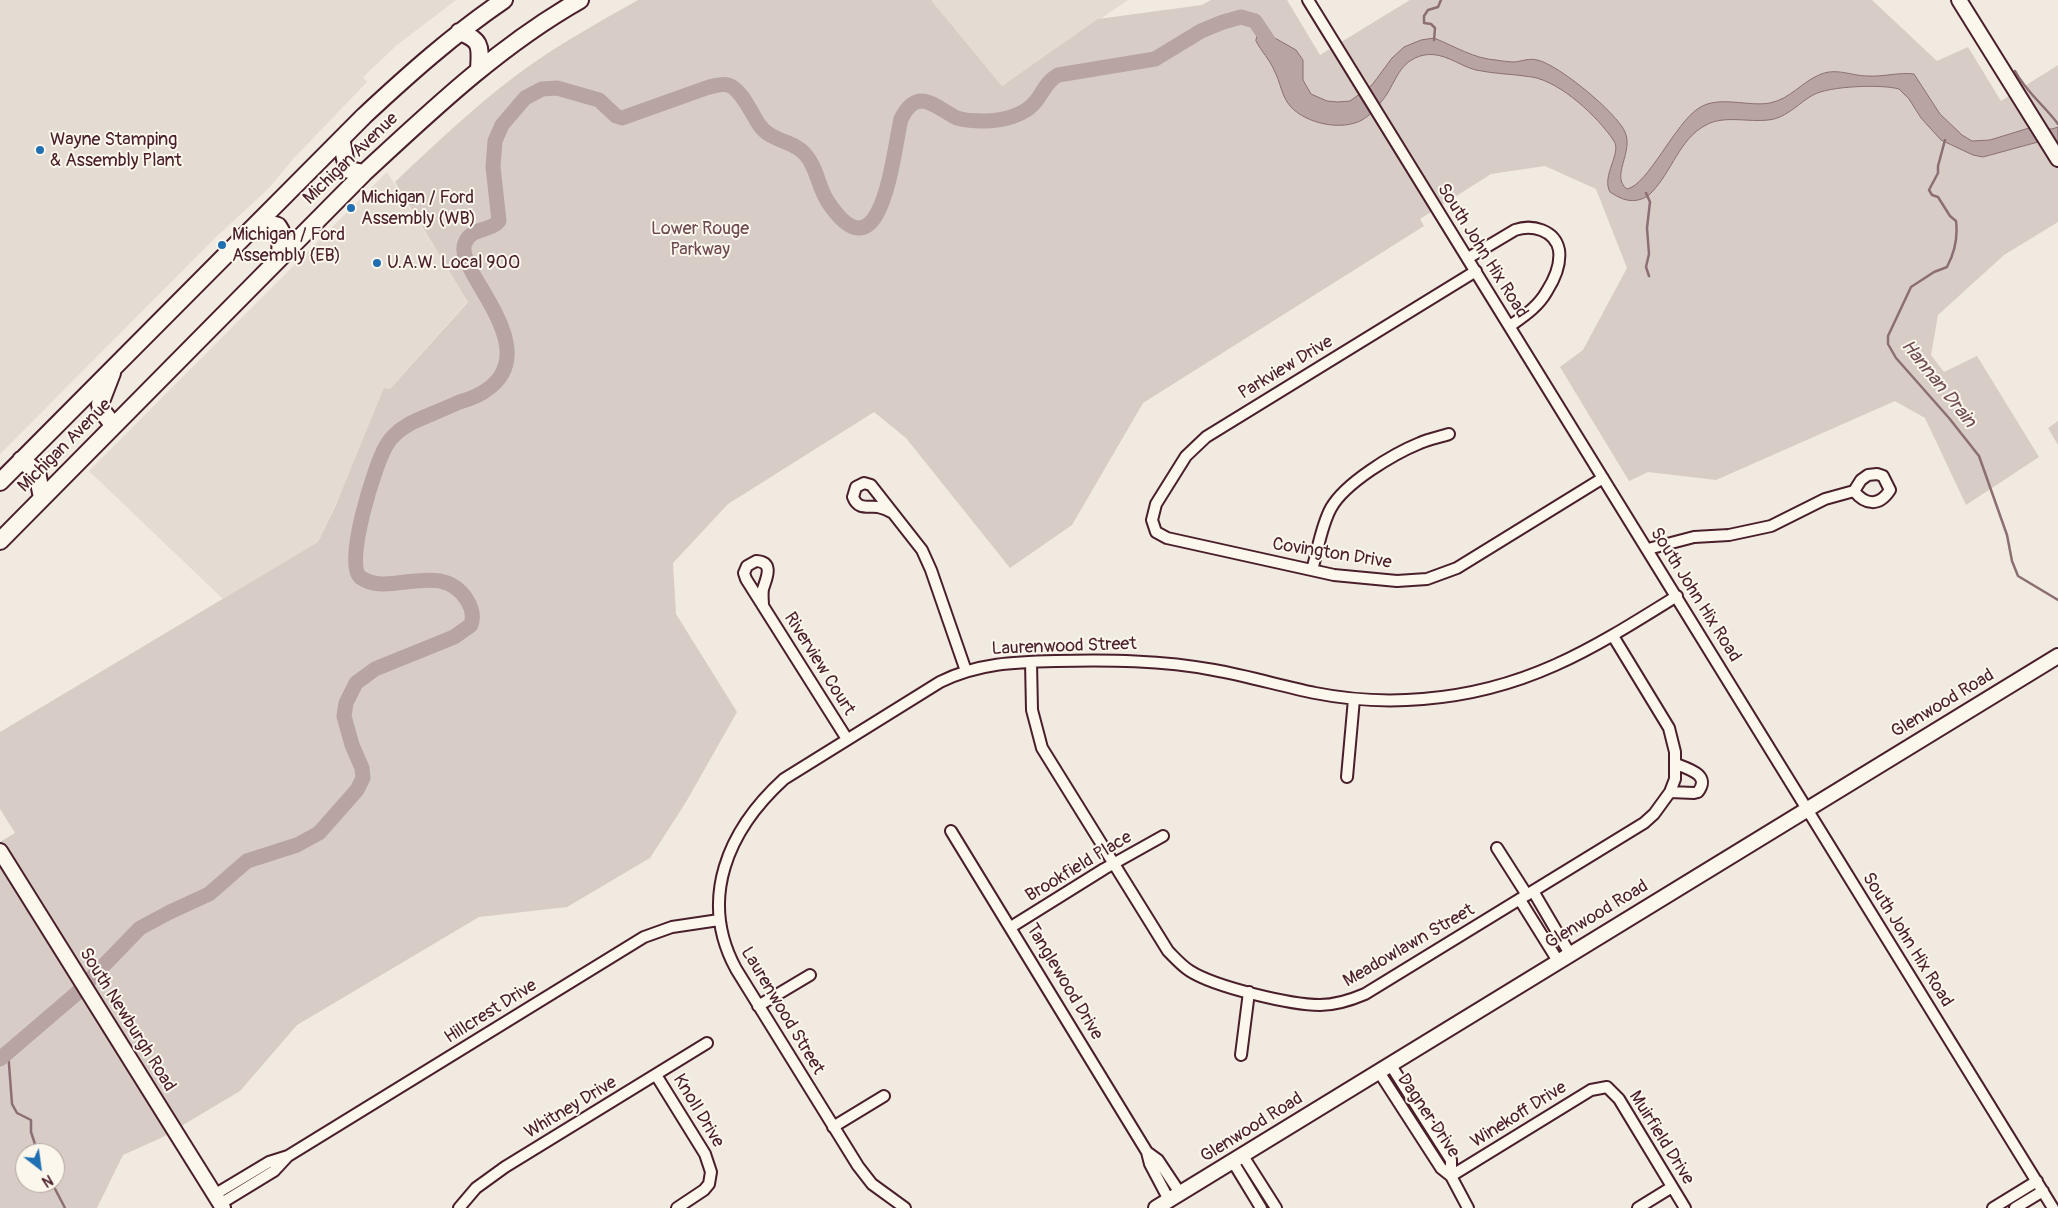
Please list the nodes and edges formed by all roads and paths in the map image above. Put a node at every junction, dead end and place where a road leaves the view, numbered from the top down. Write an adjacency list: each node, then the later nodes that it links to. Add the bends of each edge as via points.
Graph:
1 (504, 0): 5 (main road, Michigan Avenue)
2 (1308, 0): 12 (street, South John Hix Road)
3 (1959, 0): 8 (street)
4 (571, 2): 6 (main road, Michigan Avenue)
5 (459, 32): 6 (main road, via 470,35 480,45); 7 (main road, Michigan Avenue, via 415,68)
6 (478, 70): 9 (main road, Michigan Avenue)
7 (341, 139): 9 (main road, via 345,165 349,170); 10 (main road, Michigan Avenue)
8 (2058, 159)
9 (364, 173): 11 (main road, Michigan Avenue)
10 (261, 221): 11 (main road, via 278,226 281,231); 15 (main road, Michigan Avenue)
11 (280, 257): 16 (main road, Michigan Avenue)
12 (1468, 258): 13 (street, South John Hix Road); 14 (street, via 1523,227 1540,229 1555,242 1559,262 1548,290 1534,308)
13 (1476, 271): 14 (street, South John Hix Road); 24 (street, Parkview Drive, via 1206,437 1186,456 1156,504 1152,514)
14 (1510, 326): 19 (street, South John Hix Road)
15 (115, 367): 16 (main road, via 100,404); 18 (main road, Michigan Avenue)
16 (113, 425): 22 (main road, Michigan Avenue)
17 (1449, 434): 27 (street, via 1420,443 1346,488 1325,520)
18 (21, 460): 20 (main road, Michigan Avenue); 22 (main road, via 37,472)
19 (1604, 478): 26 (street, South John Hix Road); 27 (street, Covington Drive, via 1457,568 1437,576 1397,581)
20 (0, 482)
21 (1854, 491): 26 (street, via 1825,499 1758,530 1694,537)
22 (42, 498): 25 (main road, Michigan Avenue)
23 (894, 513): 33 (street, via 925,556)
24 (1154, 528): 27 (street, Covington Drive, via 1167,538)
25 (0, 541)
26 (1648, 549): 28 (street, South John Hix Road)
27 (1312, 570)
28 (1677, 596): 30 (street, Laurenwood Street); 39 (street, South John Hix Road)
29 (763, 606): 35 (street, Riverview Court)
30 (1613, 636): 34 (street, Laurenwood Street, via 1554,667 1487,690 1423,699); 36 (street, Meadowlawn Street, via 1669,728)
31 (2058, 656): 39 (street, Glenwood Road)
32 (1031, 662): 33 (street, Laurenwood Street, via 997,664); 34 (street, Laurenwood Street, via 1111,660 1173,664); 44 (street, Meadowlawn Street, via 1032,710 1042,748)
33 (966, 671): 35 (street, Laurenwood Street, via 940,682)
34 (1354, 699): 37 (street)
35 (847, 739): 46 (street, Laurenwood Street, via 784,780 750,818 724,865)
36 (1676, 764): 38 (street, Meadowlawn Street); 38 (street, via 1696,771 1702,783 1698,792)
37 (1347, 777)
38 (1670, 792): 45 (street, Meadowlawn Street, via 1644,823)
39 (1806, 810): 48 (street, Glenwood Road); 62 (street, South John Hix Road)
40 (951, 830): 47 (street, Tanglewood Drive)
41 (1163, 836): 44 (street, Brookfield Place)
42 (1496, 848): 45 (street)
43 (0, 851): 66 (street, South Newburgh Road)
44 (1113, 864): 47 (street, Brookfield Place); 51 (street, Meadowlawn Street, via 1159,939 1177,961 1205,980)
45 (1527, 895): 48 (street); 49 (street); 51 (street, Meadowlawn Street, via 1353,999 1331,1005 1312,1005)
46 (719, 920): 52 (street, Laurenwood Street, via 728,954); 66 (street, Hillcrest Drive, via 672,927 644,937 288,1156 274,1171)
47 (1011, 927): 65 (street, Tanglewood Drive, via 1148,1152 1150,1164)
48 (1570, 954): 49 (street, Glenwood Road)
49 (1558, 961): 55 (street, Glenwood Road)
50 (810, 975): 52 (street)
51 (1249, 992): 54 (street)
52 (758, 1006): 59 (street, Laurenwood Street)
53 (707, 1043): 56 (street, Whitney Drive)
54 (1240, 1055)
55 (1384, 1068): 60 (street, Glenwood Road); 61 (street, Dagner Drive, via 1441,1168)
56 (656, 1075): 67 (street, Whitney Drive, via 505,1167 476,1188); 68 (street, Knoll Drive, via 706,1154 711,1172 704,1190)
57 (1607, 1088): 61 (street, Winekoff Drive, via 1590,1090); 63 (street, Muirfield Drive, via 1619,1099)
58 (884, 1096): 59 (street)
59 (833, 1127): 69 (street, Laurenwood Street, via 872,1184)
60 (1238, 1159): 65 (street, Glenwood Road); 71 (street); 72 (street)
61 (1451, 1176): 73 (street, Dagner Drive)
62 (2037, 1181): 64 (street, South John Hix Road); 76 (street)
63 (1672, 1187): 74 (street); 75 (street, Muirfield Drive)
64 (2043, 1191): 77 (street); 78 (street, South John Hix Road)
65 (1175, 1196): 70 (street, Glenwood Road)
66 (219, 1202)
67 (459, 1208)
68 (677, 1208)
69 (905, 1208)
70 (1156, 1208)
71 (1261, 1208)
72 (1276, 1208)
73 (1468, 1208)
74 (1638, 1208)
75 (1685, 1208)
76 (1993, 1208)
77 (2015, 1208)
78 (2053, 1208)

